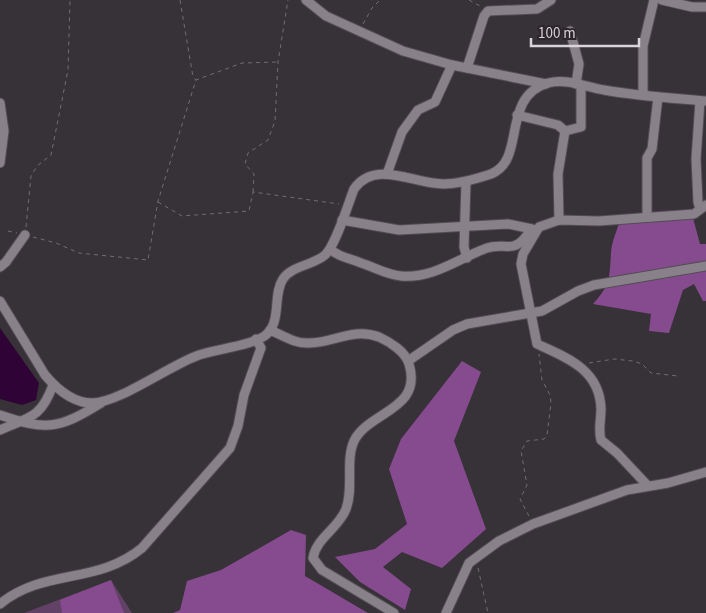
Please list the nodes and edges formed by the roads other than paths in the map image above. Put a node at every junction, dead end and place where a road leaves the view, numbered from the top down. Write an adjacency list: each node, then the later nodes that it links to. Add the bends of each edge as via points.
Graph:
1 (306, 0): 7 (street, via 326,16 403,51)
2 (551, 0): 8 (street, via 537,8 488,11 479,28)
3 (654, 0): 11 (street, via 643,46)
4 (662, 0): 5 (street)
5 (706, 7)
6 (570, 31): 10 (street, via 579,64)
7 (452, 65): 8 (street); 18 (street, via 435,102 418,110 402,132)
8 (467, 68): 9 (street)
9 (546, 84): 10 (street); 15 (street, via 526,97)
10 (578, 84): 11 (street); 16 (street, via 581,127)
11 (643, 95): 12 (street)
12 (658, 97): 13 (street); 21 (street, via 653,139 647,158)
13 (703, 101): 20 (street, via 696,160 698,202)
14 (0, 103): 17 (street, via 4,131)
15 (517, 115): 16 (street, via 558,125); 19 (street, via 506,163 492,173)
16 (565, 131): 23 (street, via 558,174)
17 (0, 163)
18 (387, 174): 19 (street, via 432,184); 22 (street, via 377,174 360,181)
19 (466, 182): 24 (street)
20 (703, 207): 21 (street, via 694,214)
21 (647, 217): 23 (street)
22 (342, 220): 24 (street, via 399,230); 27 (street)
23 (559, 220): 25 (street)
24 (464, 227): 25 (street, via 508,224); 28 (street)
25 (536, 228): 28 (street, via 514,246 487,248); 32 (street, via 521,264)
26 (25, 236): 29 (street)
27 (330, 250): 28 (street, via 338,256 400,276 415,276); 33 (street, via 322,258 284,276)
28 (466, 258)
29 (0, 266)
30 (706, 266): 32 (street, via 594,285 542,311)
31 (0, 301): 36 (street, via 44,375)
32 (531, 313): 35 (street, via 467,324); 42 (street, via 538,344 581,366 593,380 599,393 601,440)
33 (270, 330): 34 (street); 35 (street, via 303,343 349,334 369,334 388,341)
34 (256, 339): 37 (street, via 198,355); 43 (street, via 260,348 230,448 142,548 105,569 30,585)
35 (408, 361): 44 (street, via 412,372 409,392 354,442 346,508 318,545 313,558 322,570)
36 (54, 385): 37 (street, via 83,402); 39 (street, via 45,406)
37 (103, 401): 39 (street, via 72,420 55,425)
38 (0, 415): 39 (street)
39 (20, 422): 40 (street)
40 (0, 430)
41 (706, 472): 42 (street)
42 (648, 486): 45 (street, via 627,490 533,524 475,556 462,576)
43 (0, 604)
44 (394, 613)
45 (446, 613)

